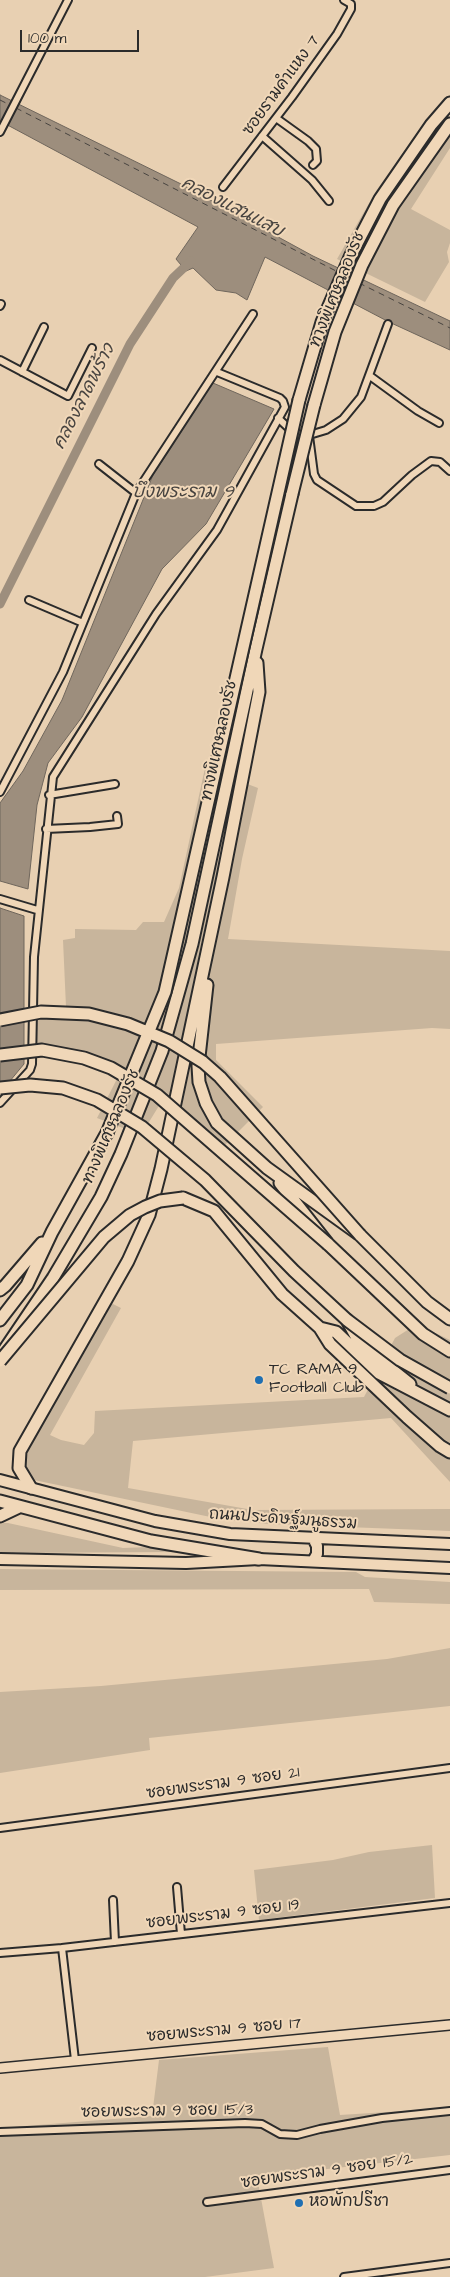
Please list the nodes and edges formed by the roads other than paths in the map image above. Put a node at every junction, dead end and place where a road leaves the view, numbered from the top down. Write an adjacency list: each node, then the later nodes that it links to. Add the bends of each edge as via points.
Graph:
1 (68, 0): 6 (street)
2 (344, 0): 4 (street, ซอยรามคำแหง 7, via 351,7 337,34)
3 (450, 103): 41 (highway, ทางพิเศษฉลองรัช, bridge, via 380,199 322,322 298,400 165,992 107,1133)
4 (276, 118): 7 (street, ซอยรามคำแหง 7); 8 (street, via 316,149 317,160)
5 (450, 124): 27 (highway, ทางพิเศษฉลองรัช, bridge, via 393,204 362,265 335,332)
6 (0, 132)
7 (262, 136): 9 (street, ซอยรามคำแหง 7); 10 (street, via 312,180)
8 (313, 165)
9 (223, 187)
10 (328, 201)
11 (253, 314): 17 (street)
12 (388, 324): 18 (street)
13 (44, 327): 16 (street)
14 (92, 348): 16 (street, via 68,396)
15 (0, 360): 16 (street)
16 (22, 372)
17 (217, 372): 19 (street, via 282,400 285,407); 24 (street)
18 (370, 376): 20 (street); 21 (street, via 361,397 349,413 326,430)
19 (278, 418): 21 (street, via 294,433); 30 (street, via 217,530 156,614 53,777)
20 (439, 424)
21 (309, 436): 23 (street, via 317,480 356,506 374,506 383,502 431,461 440,462)
22 (99, 464): 24 (street)
23 (450, 471)
24 (136, 493): 26 (street)
25 (29, 600): 26 (street)
26 (83, 623): 29 (street, via 44,710)
27 (256, 648): 35 (highway, via 259,692); 50 (highway, ทางพิเศษฉลองรัช, bridge, via 192,944 162,1050 121,1154 100,1197 53,1278)
28 (115, 784): 30 (street)
29 (0, 792)
30 (50, 795): 32 (street)
31 (117, 816): 32 (street, via 118,824)
32 (46, 829): 34 (street)
33 (0, 898): 34 (street)
34 (37, 910): 39 (street, via 32,1064)
35 (212, 934): 40 (highway, via 198,1049 199,1082 217,1123); 57 (highway, bridge, via 149,1215 128,1261 20,1451 19,1468)
36 (0, 1020): 42 (highway, bridge, via 41,1012 88,1014 128,1024 169,1041 220,1077)
37 (0, 1055): 43 (highway, bridge, via 42,1050 84,1058 111,1068 156,1096)
38 (0, 1088): 47 (highway, bridge, via 30,1085 63,1088 97,1100 142,1127 205,1180)
39 (0, 1102)
40 (267, 1168): 42 (highway, bridge); 43 (highway, bridge)
41 (52, 1232): 44 (highway); 46 (highway, ทางพิเศษฉลองรัช, via 27,1285)
42 (360, 1234): 45 (highway, via 427,1302)
43 (328, 1244): 49 (highway, via 423,1334)
44 (0, 1290)
45 (450, 1319)
46 (0, 1320)
47 (347, 1320): 52 (highway, bridge, via 400,1360); 53 (highway, via 361,1345)
48 (320, 1328): 51 (highway, bridge, via 282,1294 214,1211 183,1198 144,1207 104,1237); 53 (highway, via 336,1332 379,1373); 55 (highway, via 330,1344 407,1417)
49 (450, 1351)
50 (0, 1357)
51 (0, 1362)
52 (450, 1388)
53 (435, 1403): 54 (highway)
54 (450, 1410)
55 (450, 1452)
56 (0, 1480): 57 (main road, ถนนประดิษฐ์มนูธรรม)
57 (31, 1488): 61 (main road, ถนนประดิษฐ์มนูธรรม, via 155,1521 230,1534)
58 (0, 1502): 59 (highway)
59 (19, 1507): 60 (highway); 64 (highway, via 151,1541)
60 (0, 1516)
61 (313, 1538): 62 (main road, ถนนประดิษฐ์มนูธรรม); 65 (main road, via 317,1546)
62 (450, 1544)
63 (0, 1559): 64 (main road, via 186,1563)
64 (260, 1559): 65 (main road)
65 (313, 1561): 66 (main road)
66 (450, 1568)
67 (450, 1768): 68 (street, ซอยพระราม 9 ซอย 21)
68 (0, 1828)
69 (177, 1888): 72 (street)
70 (113, 1900): 73 (street)
71 (450, 1904): 72 (street, ซอยพระราม 9 ซอย 19)
72 (181, 1934): 73 (street, ซอยพระราม 9 ซอย 19)
73 (115, 1942): 74 (street, ซอยพระราม 9 ซอย 19)
74 (62, 1948): 75 (street, ซอยพระราม 9 ซอย 19); 77 (street)
75 (0, 1953)
76 (450, 2025): 77 (street, ซอยพระราม 9 ซอย 17)
77 (75, 2060): 78 (street, ซอยพระราม 9 ซอย 17)
78 (0, 2068)
79 (450, 2111): 80 (street, ซอยพระราม 9 ซอย 15/3, via 373,2120 297,2135 280,2134 262,2124 245,2122)
80 (0, 2132)
81 (450, 2170): 82 (street, ซอยพระราม 9 ซอย 15/2)
82 (207, 2202)
83 (450, 2263): 84 (street)
84 (344, 2277)

